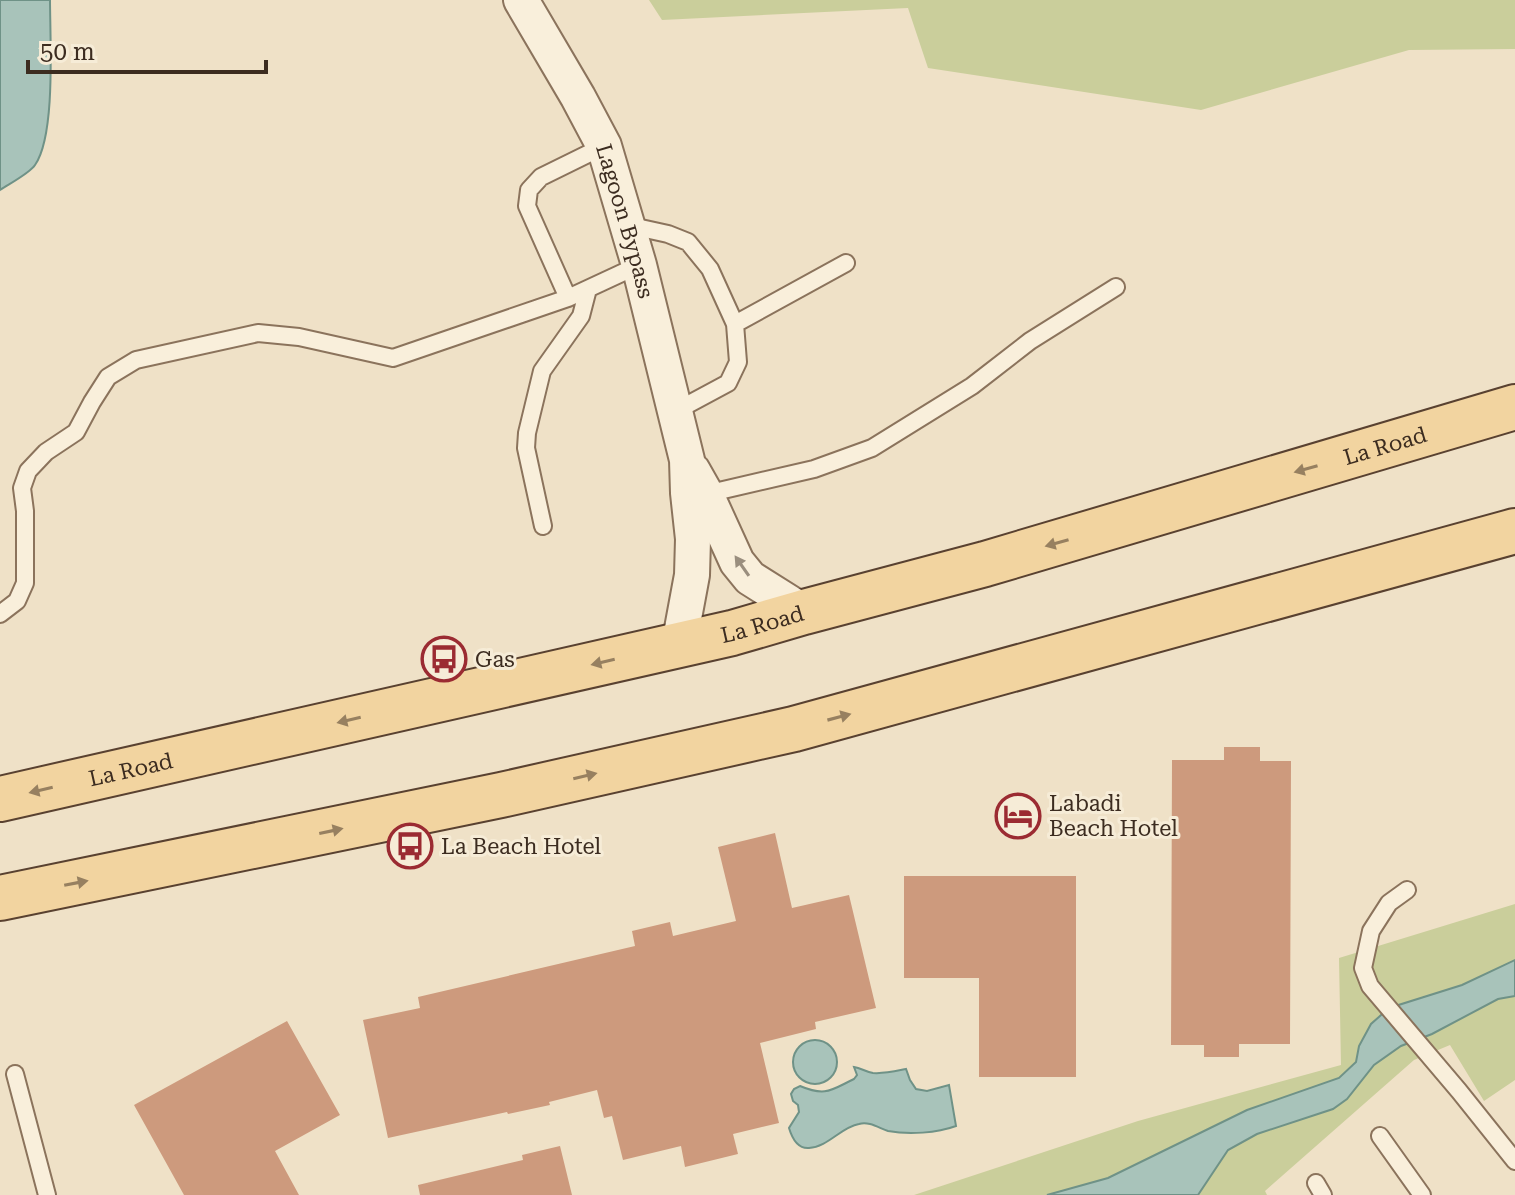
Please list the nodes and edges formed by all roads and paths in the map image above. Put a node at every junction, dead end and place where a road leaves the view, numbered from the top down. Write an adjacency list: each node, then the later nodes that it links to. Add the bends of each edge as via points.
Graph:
1 (521, 0): 2 (street, Lagoon Bypass)
2 (604, 146): 3 (street, Lagoon Bypass); 8 (lane, via 541,177 529,190 527,206)
3 (627, 225): 5 (street, Lagoon Bypass); 9 (lane, via 688,242 710,269)
4 (846, 263): 9 (lane)
5 (639, 265): 7 (lane); 11 (street, Lagoon Bypass)
6 (1116, 287): 13 (lane, via 872,448 814,469)
7 (588, 289): 8 (lane); 14 (lane, via 581,316 542,371 527,433)
8 (568, 298): 17 (lane, via 393,358 258,333 136,360 108,377 76,432 28,471 22,488 25,583 17,601)
9 (735, 324): 11 (lane, via 738,362 728,383)
10 (1515, 407): 16 (main road, La Road, one-way to 16, via 985,564)
11 (674, 412): 12 (street, Lagoon Bypass)
12 (687, 460): 13 (street, Lagoon Bypass); 18 (street, Lagoon Bypass, via 692,575)
13 (706, 494): 16 (street, Lagoon Bypass, one-way to 13, via 750,578 737,562)
14 (543, 526)
15 (1515, 531): 21 (main road, one-way to 15, via 794,729)
16 (804, 612): 18 (main road, La Road)
17 (0, 614)
18 (679, 645): 19 (main road, La Road, one-way to 19)
19 (0, 799)
20 (1407, 890): 24 (lane, via 1389,903 1371,931 1363,968 1370,986)
21 (0, 898)
22 (15, 1074): 25 (lane)
23 (1380, 1136): 26 (lane)
24 (1515, 1161)
25 (47, 1195)
26 (1422, 1195)

